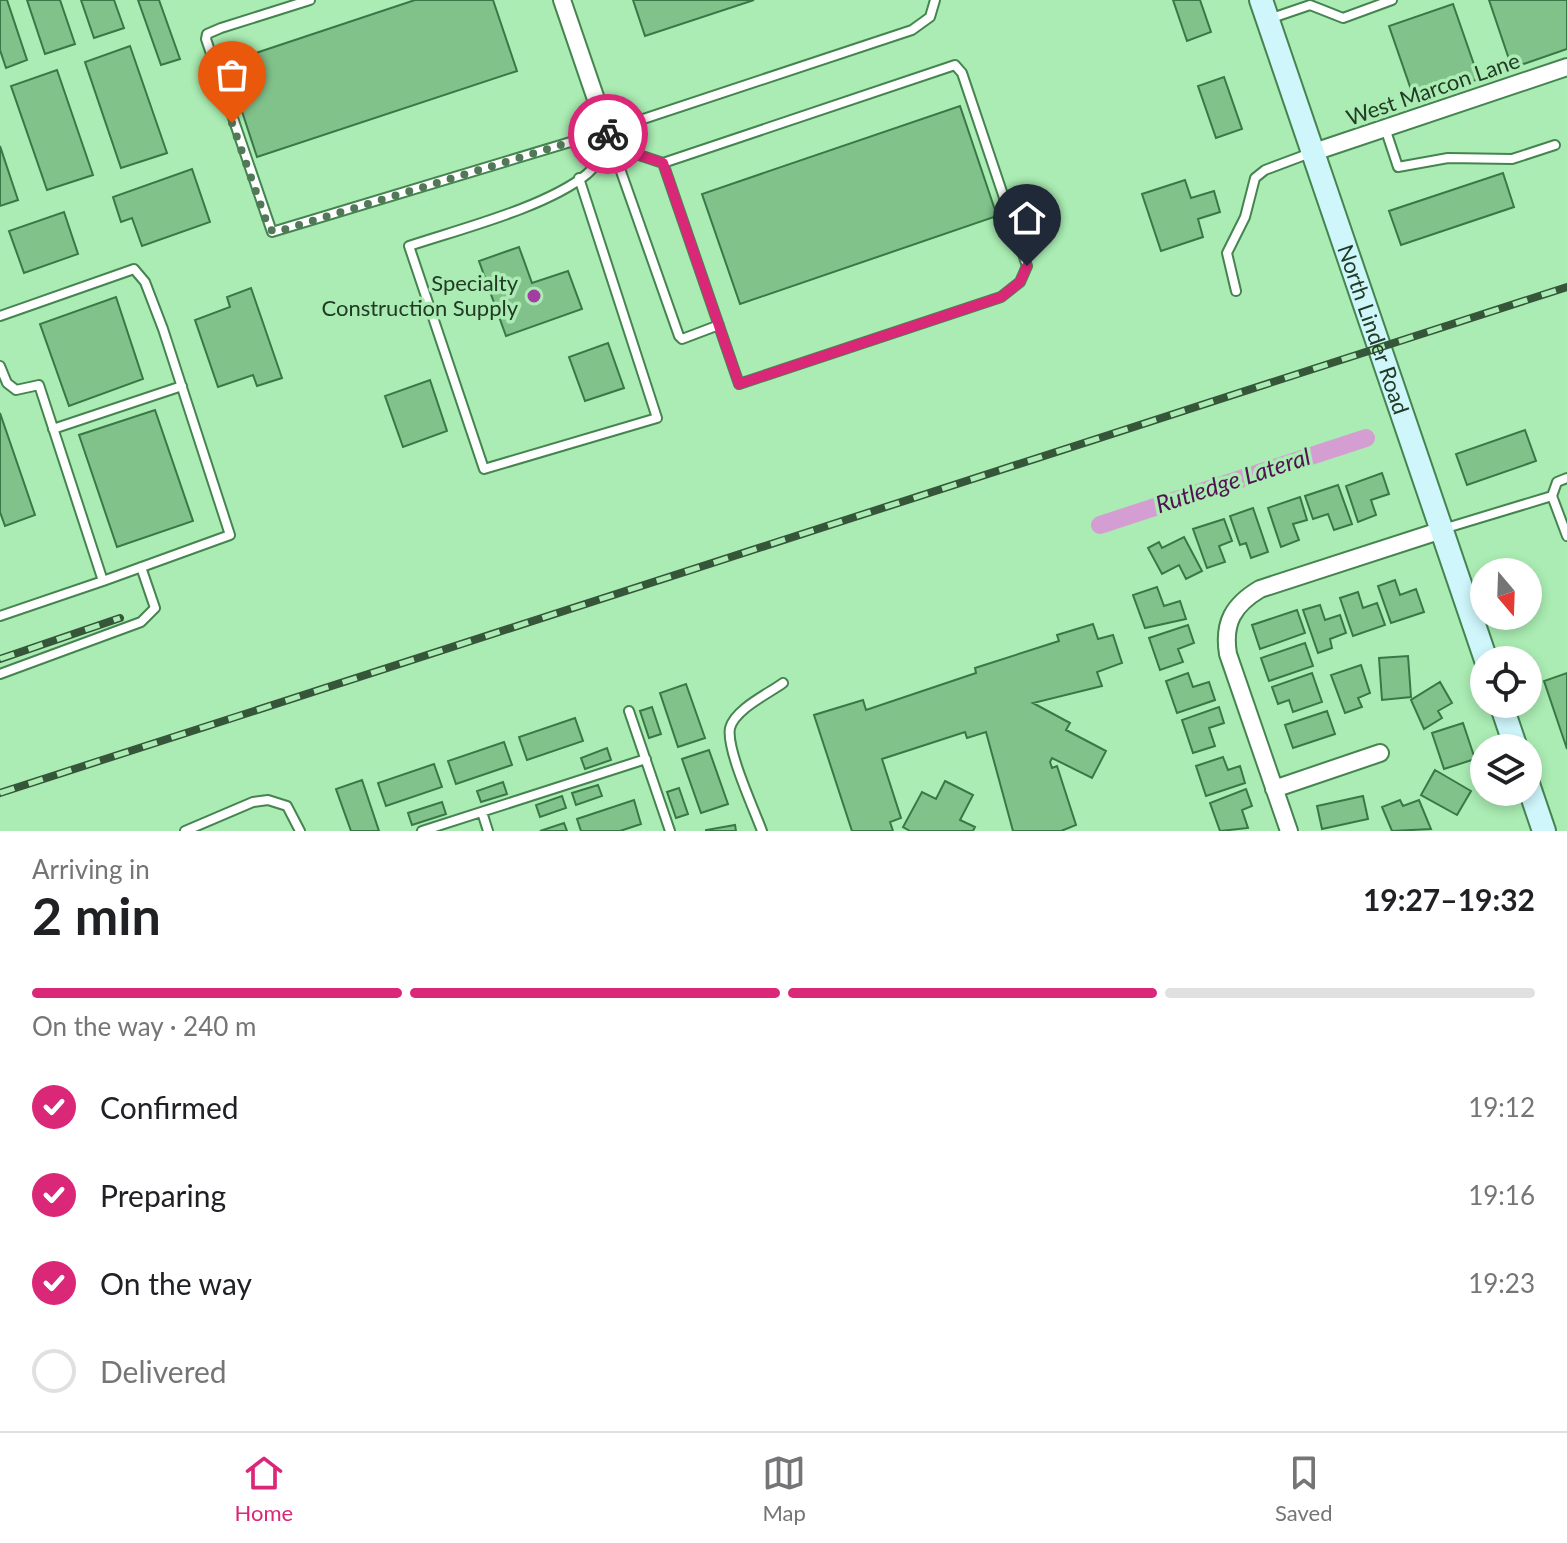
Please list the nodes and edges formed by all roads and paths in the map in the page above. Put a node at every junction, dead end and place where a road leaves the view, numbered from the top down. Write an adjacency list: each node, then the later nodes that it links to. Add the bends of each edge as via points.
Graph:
1 (310, 0): 8 (lane, via 213,31 206,39 272,232)
2 (562, 0): 8 (street)
3 (935, 0): 8 (lane, via 930,17 912,30)
4 (1392, 0): 5 (lane, via 1343,18 1310,5)
5 (1265, 10): 10 (main road, North Linder Road)
6 (1567, 67): 7 (street, West Marcon Lane)
7 (1385, 128): 9 (lane, via 1398,167 1448,158 1512,159); 10 (street, West Marcon Lane)
8 (609, 138): 11 (lane); 12 (lane); 15 (lane, via 679,336)
9 (1555, 145)
10 (1314, 152): 13 (lane, via 1255,178 1245,217 1227,253); 21 (main road, North Linder Road)
11 (663, 163): 15 (lane); 15 (lane, via 955,65 1027,266 1020,282 1001,297 739,384)
12 (579, 178): 12 (lane, via 552,195 409,246 484,469 657,418)
13 (1236, 291)
14 (0, 316): 17 (lane, via 134,269 145,282)
15 (719, 325)
16 (0, 366): 18 (lane, via 16,390 39,385)
17 (182, 386): 18 (lane); 23 (lane, via 230,535)
18 (53, 429): 24 (lane)
19 (1567, 478): 20 (lane, via 1557,482)
20 (1552, 496): 21 (lane); 22 (lane)
21 (1442, 530): 26 (main road, North Linder Road); 32 (street, via 1260,589 1230,615 1228,654)
22 (1567, 536)
23 (141, 567): 24 (lane); 27 (lane, via 155,608 141,622)
24 (103, 581): 25 (lane)
25 (0, 616)
26 (1481, 646)
27 (0, 674)
28 (783, 683): 40 (lane, via 739,714 730,727)
29 (629, 711): 31 (lane)
30 (1380, 753): 32 (street)
31 (646, 759): 34 (lane); 39 (lane)
32 (1274, 789): 41 (street)
33 (1535, 806): 42 (main road)
34 (482, 812): 37 (lane); 38 (lane)
35 (185, 831): 36 (lane, via 268,800 287,806)
36 (300, 831)
37 (422, 831)
38 (488, 831)
39 (670, 831)
40 (762, 831)
41 (1289, 831)
42 (1544, 831)

